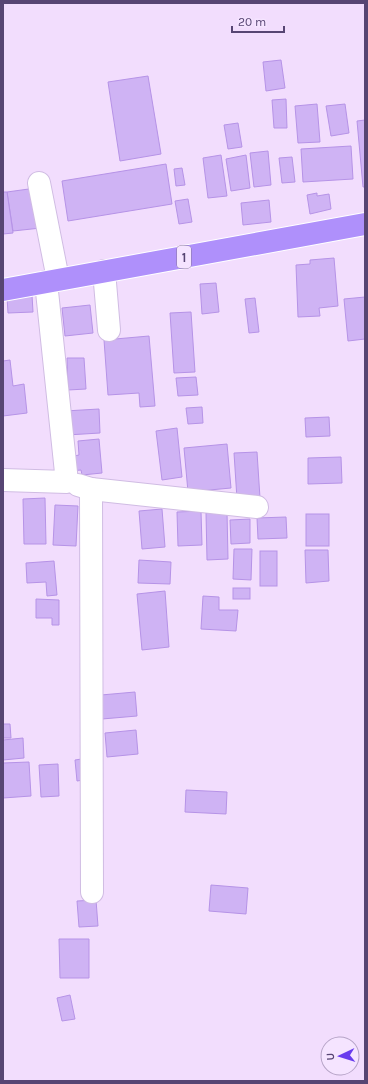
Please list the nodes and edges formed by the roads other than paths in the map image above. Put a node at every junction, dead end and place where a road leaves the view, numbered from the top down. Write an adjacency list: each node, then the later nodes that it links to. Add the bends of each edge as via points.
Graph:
1 (39, 183): 4 (street)
2 (365, 224): 3 (highway, 1)
3 (104, 271): 4 (highway, 1); 6 (street)
4 (52, 281): 5 (highway, 1); 8 (street)
5 (3, 290)
6 (109, 330)
7 (3, 480): 8 (street)
8 (67, 482): 9 (street)
9 (91, 489): 10 (street); 11 (street)
10 (257, 506)
11 (92, 892)

